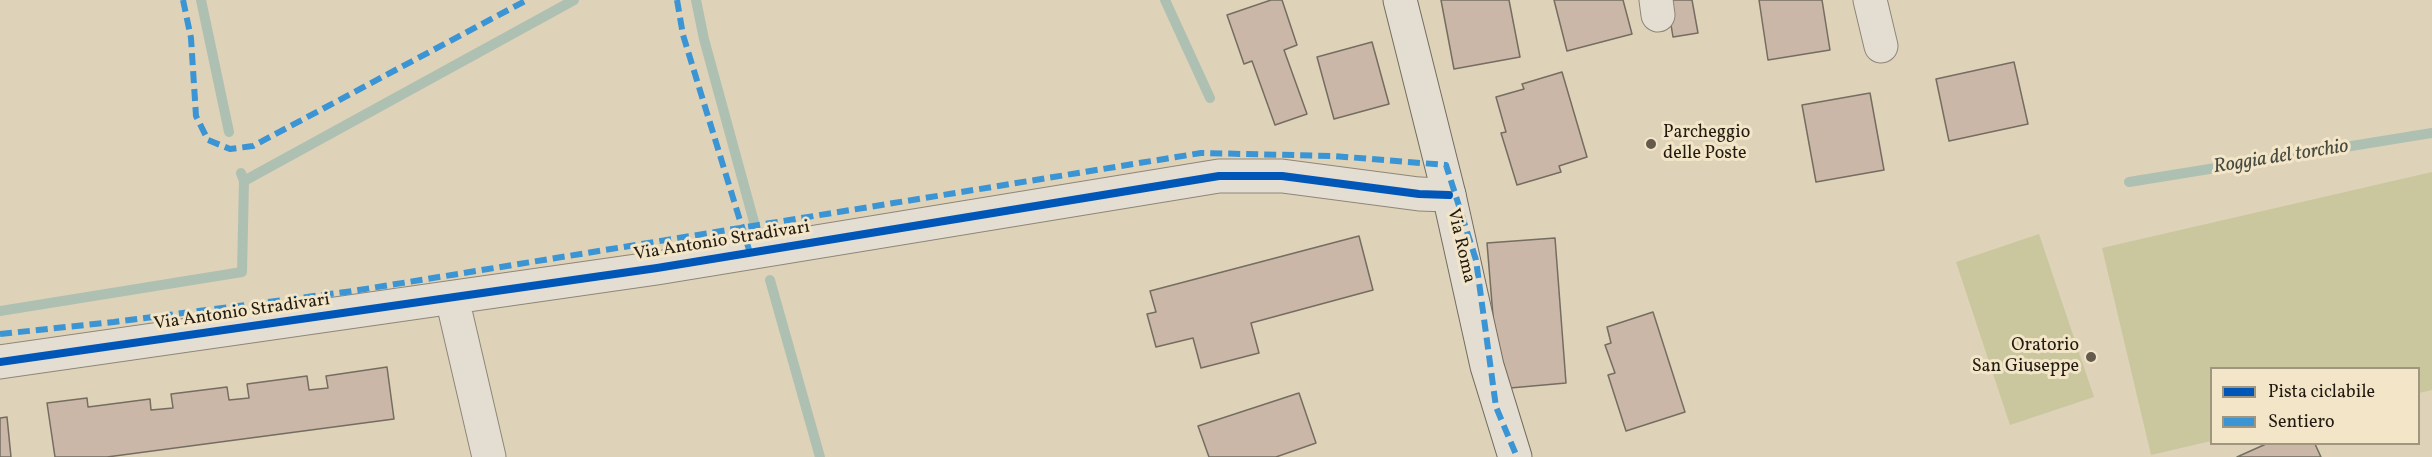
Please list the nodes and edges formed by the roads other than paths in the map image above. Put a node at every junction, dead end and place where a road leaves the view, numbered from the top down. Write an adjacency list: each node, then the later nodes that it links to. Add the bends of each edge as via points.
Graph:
1 (1400, 0): 4 (street, Via Roma)
2 (1870, 0): 3 (street)
3 (1881, 46)
4 (1449, 195): 5 (street, Via Antonio Stradivari, via 1282,176 1219,176); 8 (street, Via Roma, via 1487,366)
5 (452, 298): 6 (street, Via Antonio Stradivari); 7 (street)
6 (0, 362)
7 (489, 457)
8 (1515, 457)

